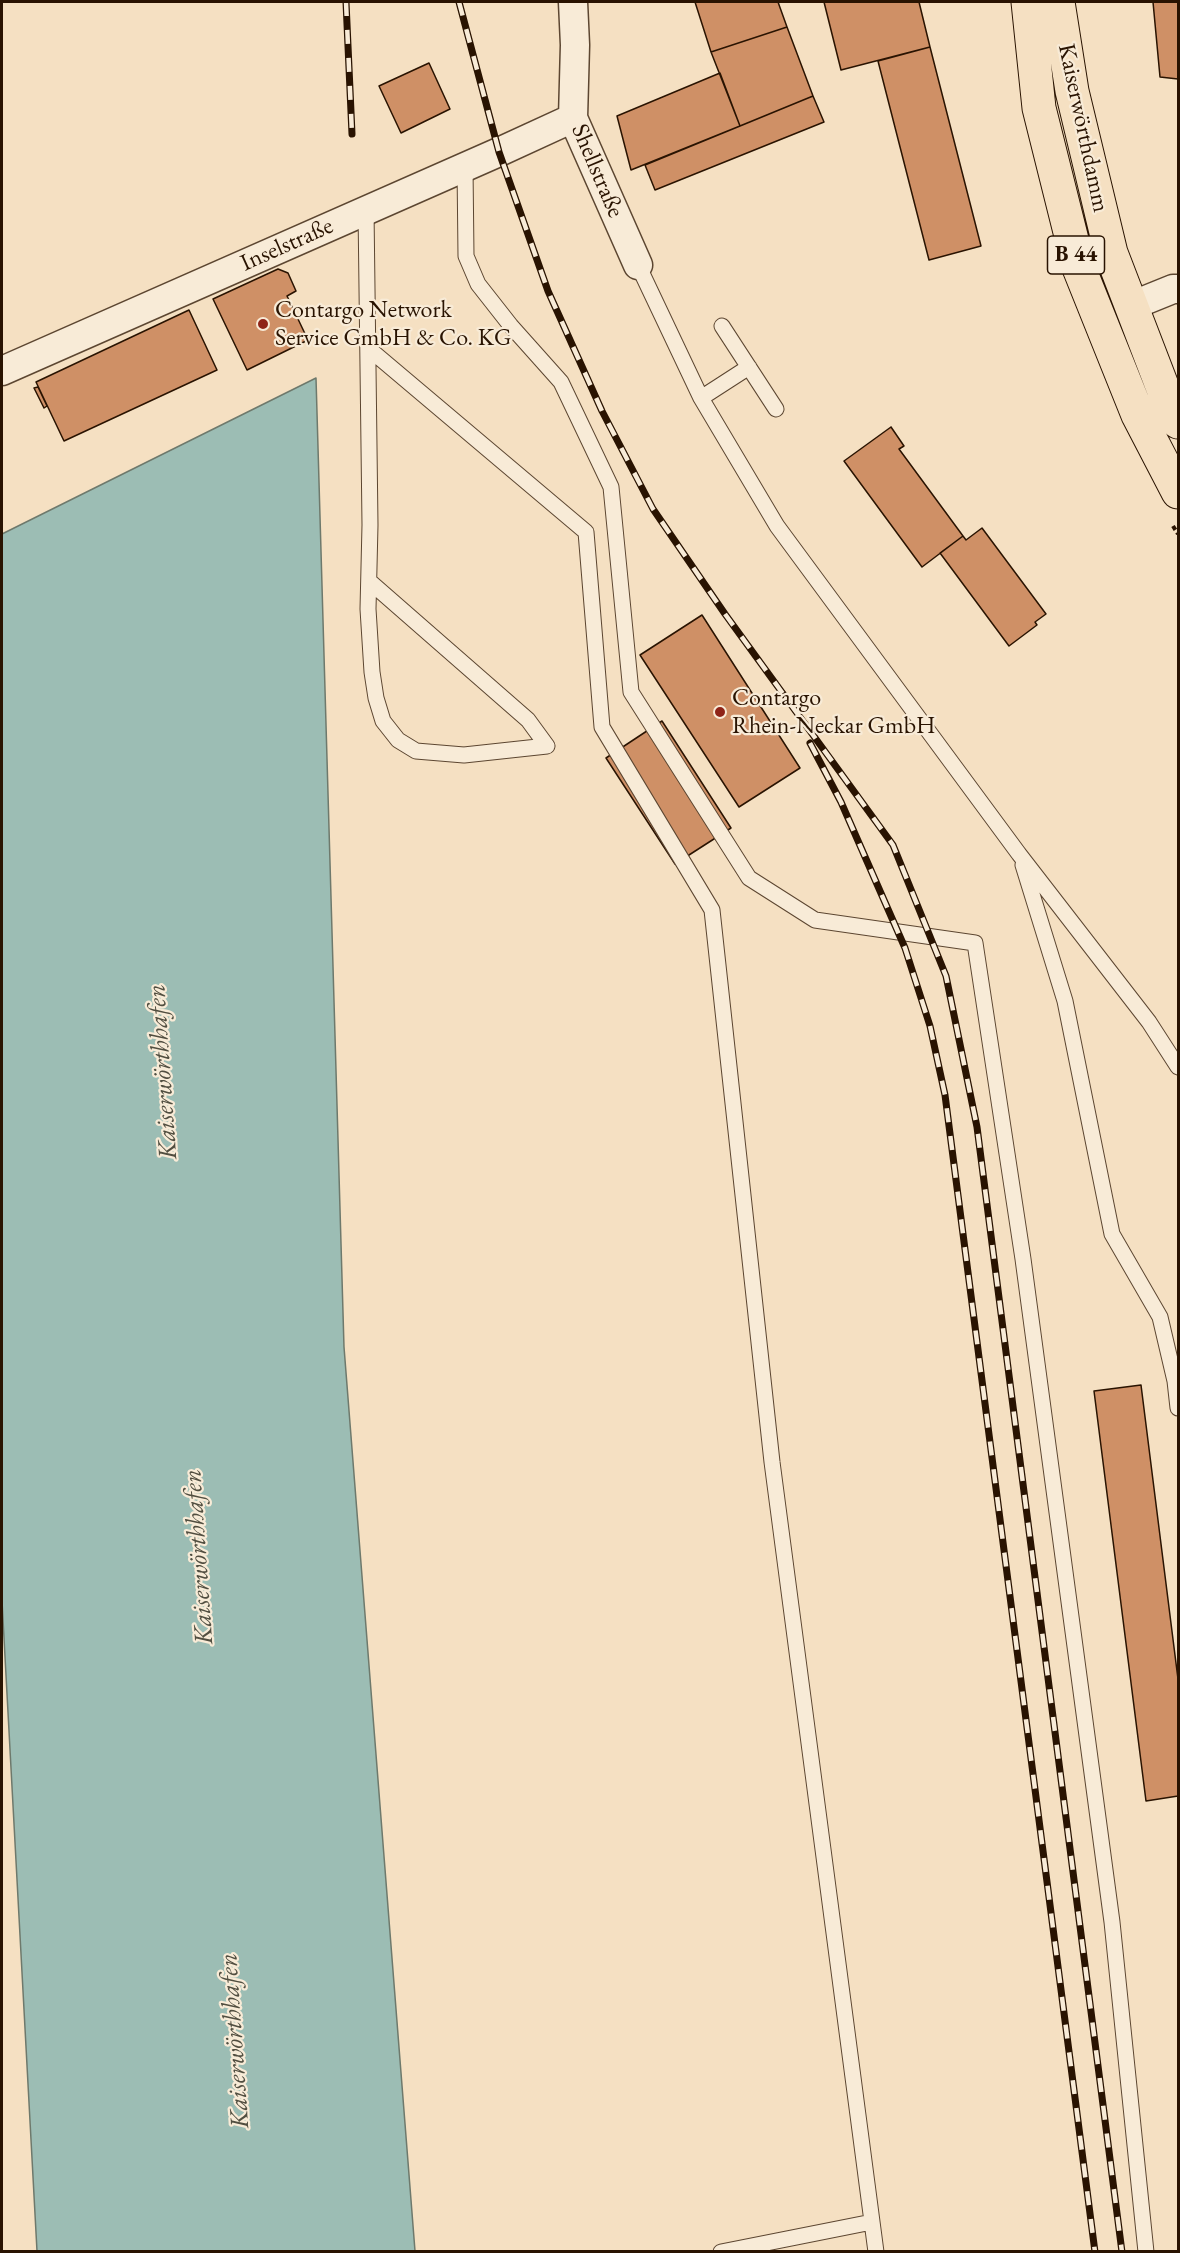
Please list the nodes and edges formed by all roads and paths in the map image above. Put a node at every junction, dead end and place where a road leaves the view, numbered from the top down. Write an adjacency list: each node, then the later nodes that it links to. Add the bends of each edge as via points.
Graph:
1 (573, 2): 4 (street, Shellstraße)
2 (1028, 2): 17 (main road, Kaiserwörthdamm / B 44, via 1039,108 1079,268 1138,415)
3 (1058, 2): 9 (main road, Kaiserwörthdamm / B 44, via 1075,102 1111,253)
4 (573, 118): 5 (street, Inselstraße); 7 (street, Shellstraße)
5 (465, 167): 6 (street, Inselstraße); 25 (lane, via 466,256 478,284 561,382 611,487 631,692 749,878 815,920 975,944 1021,1248 1112,1922)
6 (366, 210): 11 (lane); 13 (street, Inselstraße)
7 (638, 265): 14 (lane)
8 (1179, 289): 9 (street)
9 (1131, 306): 16 (main road, Kaiserwörthdamm / B 44)
10 (722, 326): 12 (lane)
11 (368, 348): 18 (lane); 22 (lane, via 586,532 602,727 712,910 772,1462)
12 (748, 367): 14 (lane); 15 (lane)
13 (2, 371)
14 (701, 398): 19 (lane, via 777,526)
15 (776, 409)
16 (1179, 422)
17 (1179, 492)
18 (369, 581): 18 (lane, via 528,720 548,746 464,755 416,751 398,740 383,721 376,698)
19 (1019, 854): 20 (lane, via 1149,1022); 21 (lane, via 1065,1000 1112,1234 1160,1317)
20 (1179, 1067)
21 (1179, 1408)
22 (872, 2222): 23 (lane); 24 (lane)
23 (721, 2252)
24 (876, 2252)
25 (1146, 2252)

